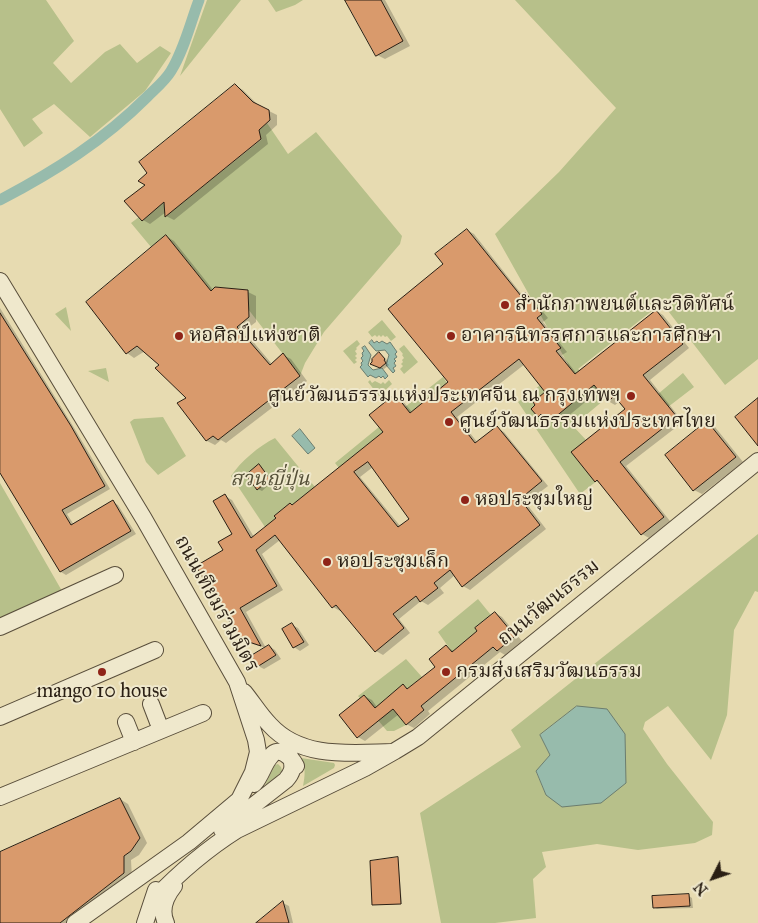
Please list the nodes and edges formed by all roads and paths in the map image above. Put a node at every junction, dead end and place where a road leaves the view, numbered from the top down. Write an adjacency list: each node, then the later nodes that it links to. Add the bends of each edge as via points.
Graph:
1 (0, 281): 6 (street, ถนนเทียมร่วมมิตร, via 144,519)
2 (758, 461): 13 (street, ถนนวัฒนธรรม, via 418,737)
3 (115, 575): 4 (street)
4 (0, 628)
5 (155, 650): 9 (street)
6 (237, 682): 13 (street, via 271,726 289,741 338,753); 16 (street, ถนนเทียมร่วมมิตร, via 258,752 253,772)
7 (151, 704): 11 (street)
8 (203, 714): 11 (street)
9 (0, 717)
10 (126, 722): 12 (street)
11 (161, 730): 12 (street)
12 (134, 742): 15 (street)
13 (395, 752): 17 (street, ถนนวัฒนธรรม)
14 (291, 758): 16 (street, via 278,752 271,755 258,779); 17 (street, via 296,764 297,774 293,784); 19 (street, via 293,766 286,780 174,868 161,880)
15 (0, 797)
16 (239, 800): 20 (street, ถนนเทียมร่วมมิตร)
17 (254, 823): 18 (street, via 220,841)
18 (197, 860): 19 (street); 23 (street, via 169,892 164,905)
19 (154, 898): 22 (street)
20 (90, 917): 21 (street, ถนนเทียมร่วมมิตร)
21 (75, 923)
22 (144, 923)
23 (166, 923)

